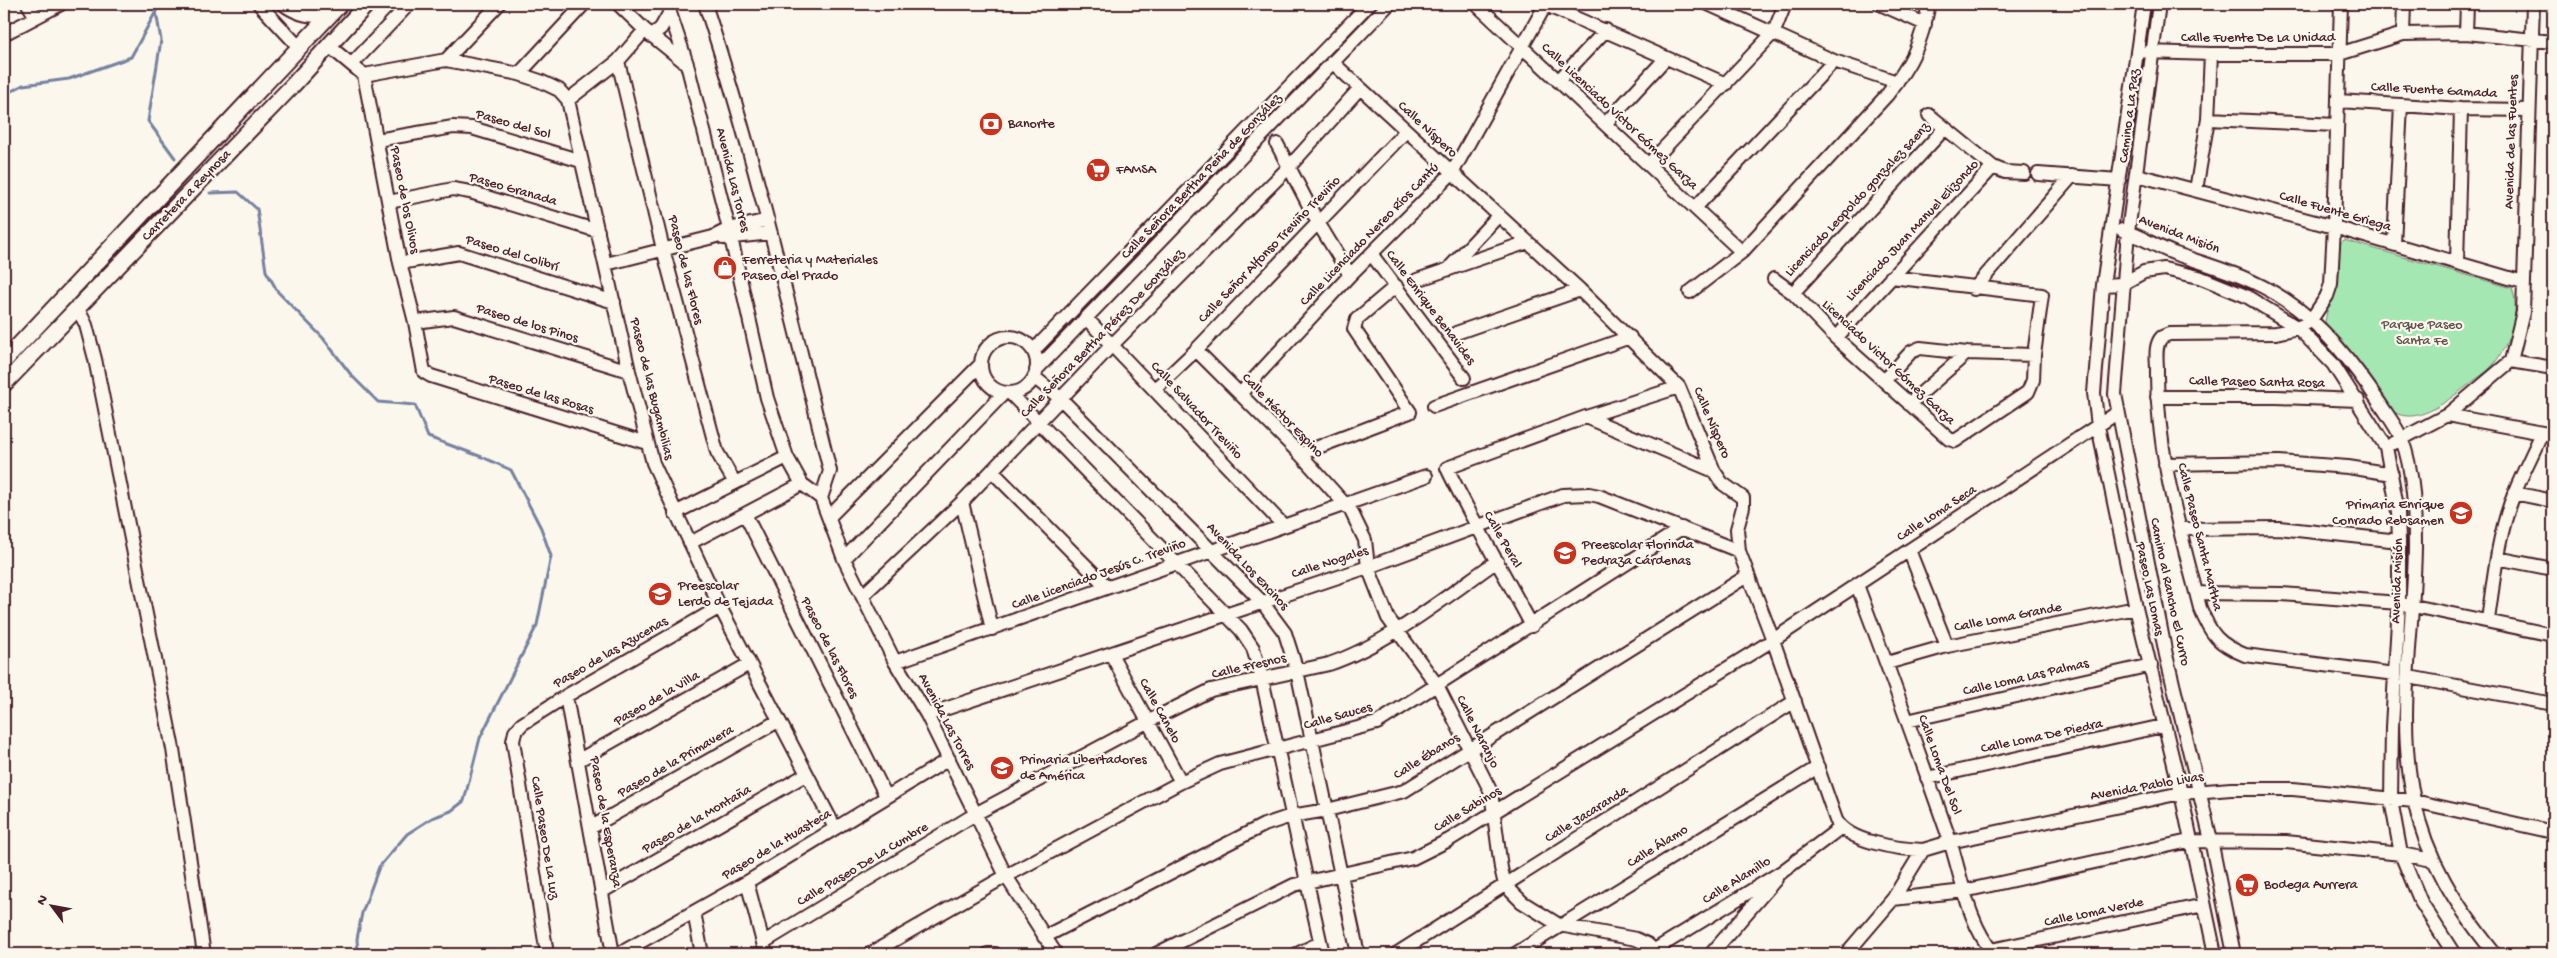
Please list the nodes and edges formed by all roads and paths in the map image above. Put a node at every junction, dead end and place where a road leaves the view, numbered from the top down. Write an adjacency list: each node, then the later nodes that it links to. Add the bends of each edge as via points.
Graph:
1 (28, 4): 28 (street)
2 (61, 4): 28 (street)
3 (259, 4): 40 (street)
4 (283, 4): 27 (street, via 311,17)
5 (358, 4): 40 (main road, via 329,32)
6 (367, 4): 38 (main road, Carretera a Reynosa)
7 (409, 4): 50 (street)
8 (499, 4): 46 (street)
9 (584, 4): 52 (street)
10 (618, 4): 33 (street)
11 (705, 4): 87 (street, Avenida Las Torres)
12 (1369, 4): 127 (street, Calle Señora Bertha Peña de González)
13 (1389, 4): 49 (street, Calle Señora Bertha Peña de González)
14 (1476, 4): 39 (street, Calle Licenciado Víctor Gómez Garza)
15 (1546, 4): 30 (street); 39 (street, Calle Licenciado Nereo Ríos Cantú)
16 (1708, 4): 31 (street)
17 (1785, 4): 31 (street)
18 (1880, 4): 29 (street)
19 (1929, 4): 29 (street)
20 (2144, 4): 41 (street, Camino a La Paz)
21 (2160, 4): 42 (street, Camino a La Paz)
22 (2341, 4): 44 (street)
23 (2404, 4): 35 (street)
24 (2467, 4): 32 (street)
25 (2533, 4): 36 (street, Avenida de las Fuentes)
26 (668, 8): 33 (street, via 661,28); 51 (street, Avenida Las Torres)
27 (335, 9): 40 (main road, Carretera a Reynosa)
28 (36, 17): 34 (street)
29 (1925, 24): 55 (street, via 1917,50)
30 (1606, 30): 45 (street); 54 (street)
31 (1774, 32): 48 (street); 56 (street)
32 (2466, 32): 35 (street, Calle Fuente De La Unidad); 36 (street, Calle Fuente De La Unidad)
33 (648, 33): 47 (street); 51 (street)
34 (4, 34)
35 (2403, 34): 44 (street, Calle Fuente De La Unidad)
36 (2530, 39): 37 (street, Calle Fuente De La Unidad); 62 (street, Avenida de las Fuentes)
37 (2553, 42)
38 (329, 46): 50 (street); 117 (main road, Carretera a Reynosa)
39 (1522, 46): 54 (street, Calle Licenciado Víctor Gómez Garza); 75 (street, Calle Licenciado Nereo Ríos Cantú)
40 (300, 47): 130 (main road, Carretera a Reynosa)
41 (2138, 52): 42 (street, Calle Fuente De La Unidad); 80 (street, Camino a La Paz)
42 (2153, 52): 43 (street, Calle Fuente De La Unidad); 78 (street, Camino a La Paz)
43 (2211, 54): 44 (street, Calle Fuente De La Unidad); 64 (street)
44 (2339, 54): 59 (street)
45 (1666, 58): 56 (street); 65 (street)
46 (446, 60): 52 (street); 53 (street)
47 (618, 61): 58 (street); 97 (street, Paseo de las Flores)
48 (1834, 61): 55 (street); 85 (street)
49 (1332, 62): 57 (street, Calle Níspero); 118 (street, Calle Señora Bertha Peña de González)
50 (352, 64): 53 (street)
51 (687, 64): 94 (street, Avenida Las Torres)
52 (519, 74): 58 (street, via 559,90)
53 (364, 75): 69 (street, Paseo de los Olivos)
54 (1558, 81): 65 (street, Calle Licenciado Víctor Gómez Garza)
55 (1897, 82): 98 (street)
56 (1726, 84): 72 (street)
57 (1360, 88): 68 (street, Calle Níspero); 73 (street, Calle Señora Bertha Pérez De González)
58 (568, 100): 71 (street, Paseo de las Bugambilias)
59 (2339, 102): 60 (street, Calle Fuente Gamada); 66 (street)
60 (2401, 105): 61 (street, Calle Fuente Gamada); 96 (street)
61 (2461, 109): 62 (street, Calle Fuente Gamada); 100 (street)
62 (2528, 110): 108 (street, Avenida de las Fuentes)
63 (1929, 115): 67 (street)
64 (2208, 119): 66 (street); 81 (street)
65 (1605, 124): 72 (street, Calle Licenciado Víctor Gómez Garza)
66 (2336, 125): 90 (street)
67 (1945, 128): 74 (street); 115 (street, Licenciado Leopoldo gonzalez saenz)
68 (1406, 131): 75 (street, Calle Níspero); 88 (street, Calle Señor Alfonso Treviño Treviño)
69 (377, 140): 71 (street, Paseo del Sol, via 453,127 472,128); 84 (street, Paseo de los Olivos)
70 (1277, 144): 73 (street)
71 (581, 162): 91 (street, Paseo de las Bugambilias)
72 (1649, 164): 85 (street, Calle Licenciado Víctor Gómez Garza)
73 (1290, 166): 88 (street); 125 (street, Calle Señora Bertha Pérez De González)
74 (1993, 167): 76 (street, via 2005,172); 105 (street, Licenciado Juan Manuel Elizondo)
75 (1452, 172): 86 (street, Calle Níspero); 99 (street, Calle Licenciado Nereo Ríos Cantú)
76 (2024, 173)
77 (2038, 174): 79 (street)
78 (2137, 175): 81 (street, Calle Fuente Griega); 83 (street, Camino a La Paz)
79 (2072, 176): 80 (street); 112 (street)
80 (2119, 180): 82 (street, Camino a La Paz)
81 (2196, 190): 90 (street, Calle Fuente Griega)
82 (2117, 195): 83 (street); 89 (street, Camino a La Paz)
83 (2134, 198): 92 (street, Camino a La Paz)
84 (389, 202): 91 (street, Paseo Granada, via 453,190 470,192); 101 (street, Paseo de los Olivos)
85 (1695, 208): 98 (street, Calle Licenciado Víctor Gómez Garza)
86 (1499, 214): 95 (street, Calle Níspero); 103 (street)
87 (768, 220): 93 (street, Avenida Las Torres); 94 (street)
88 (1317, 221): 104 (street); 126 (street, Calle Señor Alfonso Treviño Treviño)
89 (2112, 227): 92 (street, Avenida Misión); 110 (street, Paseo Las Lomas)
90 (2334, 227): 96 (street, Calle Fuente Griega); 119 (street, via 2331,284)
91 (598, 231): 102 (street, Paseo de las Bugambilias)
92 (2128, 232): 109 (street, Camino al Rancho El Curro); 119 (street, Avenida Misión, via 2150,244 2212,264 2259,284)
93 (771, 233): 94 (street); 168 (street, Avenida Las Torres, via 830,471)
94 (730, 234): 97 (street); 159 (street, Avenida Las Torres, via 767,398)
95 (1528, 242): 103 (street); 113 (street, Calle Níspero)
96 (2394, 244): 100 (street, Calle Fuente Griega)
97 (663, 249): 102 (street); 165 (street, Paseo de las Flores, via 717,452)
98 (1742, 252): 114 (street)
99 (1372, 255): 104 (street, Calle Licenciado Nereo Ríos Cantú); 111 (street, Calle Enrique Benavides)
100 (2457, 263): 108 (street, Calle Fuente Griega)
101 (400, 264): 116 (street, Paseo del Colibrí, via 459,253); 120 (street, Paseo de los Olivos)
102 (606, 264): 116 (street, Paseo de las Bugambilias)
103 (1450, 267): 107 (street)
104 (1350, 275): 143 (street, Calle Licenciado Nereo Ríos Cantú)
105 (1891, 277): 112 (street); 124 (street, Licenciado Juan Manuel Elizondo)
106 (1774, 279): 115 (street, Licenciado Victor Gómez Garza)
107 (1417, 280)
108 (2523, 282): 131 (street, Avenida de las Fuentes, via 2523,312)
109 (2122, 284): 110 (street, Avenida Misión); 121 (street, Avenida Misión, via 2144,272 2164,268 2199,277 2246,296); 149 (street, Camino al Rancho El Curro, via 2115,394)
110 (2103, 285): 153 (street, Paseo Las Lomas, via 2095,367)
111 (1396, 286): 137 (street, Calle Enrique Benavides); 158 (street, via 1357,319 1354,329 1410,412)
112 (1974, 289): 129 (street, via 2042,295)
113 (1580, 290): 122 (street); 123 (street, Calle Níspero)
114 (1690, 292)
115 (1792, 293): 124 (street, Licenciado Victor Gómez Garza)
116 (614, 302): 134 (street, Paseo de las Bugambilias)
117 (78, 309): 139 (main road, Carretera a Reynosa); 273 (street, via 95,359 171,740)
118 (1086, 318): 125 (street, Calle Salvador Treviño); 136 (street, Calle Señora Bertha Peña de González)
119 (2311, 320): 121 (street); 155 (street, Avenida Misión, via 2363,378)
120 (415, 322): 134 (street, Paseo de los Pinos, via 454,317); 135 (street, Paseo de los Olivos, via 422,369)
121 (2298, 328): 144 (street, Calle Paseo Santa Martha, via 2276,333 2169,334 2162,337 2157,346); 146 (street, Avenida Misión, via 2333,364)
122 (1456, 333)
123 (1630, 337): 140 (street, Calle Níspero); 148 (street)
124 (1836, 338): 138 (street, Licenciado Victor Gómez Garza)
125 (1112, 345): 141 (street, Calle Salvador Treviño); 145 (street, Calle Señora Bertha Pérez De González)
126 (1196, 350): 141 (street, Calle Señor Alfonso Treviño Treviño); 143 (street, Calle Héctor Espino)
127 (1033, 352): 132 (street, via 1019,339 999,338 990,344); 136 (street)
128 (1967, 353): 129 (street); 138 (street, via 1920,348 1911,352); 147 (street)
129 (2034, 355): 147 (street, Licenciado Victor Gómez Garza, via 2033,380 2028,392 1955,441 1944,436)
130 (4, 361)
131 (2511, 361): 133 (street); 150 (street)
132 (981, 364): 142 (street, via 988,384); 174 (street)
133 (2553, 368)
134 (629, 371): 156 (street, Paseo de las Bugambilias)
135 (427, 374): 156 (street, Paseo de las Rosas)
136 (1035, 374): 142 (street, via 1024,388); 145 (street, Avenida Los Encinos)
137 (1464, 378)
138 (1884, 381): 147 (street, Licenciado Victor Gómez Garza)
139 (4, 384)
140 (1680, 387): 151 (street); 162 (street, Calle Níspero)
141 (1155, 389): 175 (street, Calle Salvador Treviño)
142 (1007, 393): 152 (street); 185 (street)
143 (1240, 394): 158 (street, Calle Héctor Espino)
144 (2156, 397): 146 (street, Calle Paseo Santa Rosa); 160 (street, Calle Paseo Santa Martha)
145 (1061, 400): 152 (street, Calle Señora Bertha Pérez De González); 182 (street, Avenida Los Encinos)
146 (2358, 400): 157 (street, Avenida Misión)
147 (1909, 404)
148 (1434, 406)
149 (2117, 413): 153 (street, Calle Loma Seca); 235 (street, Camino al Rancho El Curro, via 2164,645)
150 (2447, 415): 154 (street); 155 (street)
151 (1586, 417): 162 (street); 176 (street, Calle Peral, via 1447,468)
152 (1038, 421): 161 (street, Calle Señora Bertha Pérez De González); 187 (street)
153 (2098, 426): 181 (street, Calle Loma Seca); 198 (street, Paseo Las Lomas)
154 (2547, 434): 167 (street)
155 (2402, 440): 157 (street); 196 (street, Avenida Misión, via 2411,484 2415,532)
156 (647, 443): 172 (street, Paseo de las Bugambilias)
157 (2386, 446): 163 (street, Avenida Misión)
158 (1300, 454): 171 (street, Calle Héctor Espino)
159 (787, 457): 165 (street); 166 (street, Avenida Las Torres)
160 (2165, 464): 163 (street, via 2278,462); 178 (street, Calle Paseo Santa Martha)
161 (992, 470): 170 (street, Calle Señora Bertha Pérez De González); 192 (street)
162 (1714, 471): 183 (street, Calle Níspero, via 1722,483 1742,498 1737,529)
163 (2392, 474): 179 (street, Avenida Misión)
164 (1426, 476): 171 (street, Calle Licenciado Jesús C. Treviño)
165 (734, 483): 172 (street)
166 (802, 484): 168 (street, Avenida Las Torres); 173 (street)
167 (2514, 493): 169 (street); 184 (street)
168 (821, 498): 174 (street, Avenida Las Torres)
169 (2553, 501)
170 (962, 502): 194 (street, Calle Señora Bertha Pérez De González); 202 (street)
171 (1345, 504): 175 (street, Calle Licenciado Jesús C. Treviño); 188 (street, Calle Naranjo, via 1365,540)
172 (675, 513): 180 (street, Paseo de las Bugambilias)
173 (745, 514): 180 (street); 237 (street, Paseo de las Flores)
174 (829, 517): 185 (street, Avenida Las Torres)
175 (1283, 526): 182 (street, Calle Licenciado Jesús C. Treviño)
176 (1476, 527): 177 (street, Calle Nogales, via 1563,494 1574,493 1599,496); 186 (street, Calle Peral); 188 (street, Calle Nogales)
177 (1682, 528): 183 (street, Calle Nogales); 201 (street, Calle Sauces)
178 (2181, 529): 179 (street, via 2279,528); 193 (street, Calle Paseo Santa Martha)
179 (2399, 541): 196 (street, Avenida Misión)
180 (690, 543): 197 (street, Paseo de las Bugambilias)
181 (1910, 550): 191 (street, Calle Loma Seca); 206 (street)
182 (1212, 551): 187 (street, Calle Licenciado Jesús C. Treviño); 195 (street, Avenida Los Encinos)
183 (1739, 551): 190 (street, Calle Níspero)
184 (2497, 558): 189 (street); 200 (street)
185 (844, 559): 194 (street, Avenida Las Torres)
186 (1497, 562): 201 (street, Calle Peral); 203 (street, Calle Fresnos)
187 (1175, 564): 192 (street, Calle Licenciado Jesús C. Treviño); 199 (street)
188 (1368, 568): 195 (street, Calle Nogales); 203 (street, Calle Naranjo, via 1381,606)
189 (2553, 570)
190 (1747, 576): 205 (street, Calle Níspero); 228 (street, Calle Ébanos)
191 (1857, 585): 205 (street, Calle Loma Seca); 209 (street, Calle Loma Del Sol)
192 (1107, 587): 202 (street, Calle Licenciado Jesús C. Treviño)
193 (2196, 593): 196 (street, via 2282,594); 213 (street, Calle Paseo Santa Martha, via 2209,630 2227,648 2245,655)
194 (862, 596): 208 (street, Avenida Las Torres)
195 (1262, 602): 199 (street, Calle Nogales); 212 (street, Avenida Los Encinos, via 1285,633)
196 (2406, 604): 200 (street); 213 (street, Avenida Misión); 214 (street, Avenida Misión)
197 (720, 607): 210 (street, Paseo de las Bugambilias); 217 (street, Paseo de las Azucenas)
198 (2136, 608): 206 (street, Calle Loma Grande); 211 (street, Paseo Las Lomas)
199 (1227, 614): 207 (street, Calle Nogales); 215 (street, via 1253,648)
200 (2488, 620): 204 (street)
201 (1532, 626): 216 (street, Calle Sauces)
202 (992, 629): 208 (street, Calle Licenciado Jesús C. Treviño)
203 (1397, 630): 212 (street, Calle Fresnos, via 1348,658); 216 (street, Calle Naranjo)
204 (2553, 634)
205 (1773, 640): 218 (street, Calle Níspero); 241 (street, Calle Sabinos)
206 (1947, 646): 209 (street, Calle Loma Grande)
207 (1111, 654): 220 (street, Calle Nogales); 223 (street, Calle Canelo)
208 (895, 662): 220 (street, Avenida Las Torres)
209 (1887, 663): 222 (street, Calle Loma Del Sol)
210 (749, 664): 221 (street, Paseo de las Bugambilias); 230 (street, Paseo de la Villa)
211 (2151, 665): 222 (street, Calle Loma Las Palmas); 224 (street, Paseo Las Lomas)
212 (1297, 671): 215 (street, Calle Fresnos); 226 (street, Avenida Los Encinos)
213 (2395, 674): 238 (street, Avenida Misión)
214 (2409, 677): 219 (street); 239 (street, Avenida Misión, via 2407,743)
215 (1262, 679): 223 (street, Calle Fresnos, via 1211,690); 227 (street)
216 (1437, 685): 226 (street, Calle Sauces, via 1377,723); 228 (street, Calle Naranjo)
217 (566, 696): 225 (street, Paseo de las Azucenas); 230 (street, Paseo de la Esperanza)
218 (1795, 701): 231 (street, Calle Níspero); 259 (street, Calle Jacaranda)
219 (2553, 704)
220 (927, 715): 229 (street, Avenida Las Torres)
221 (778, 721): 232 (street, Paseo de las Bugambilias); 244 (street, Paseo de la Primavera)
222 (1907, 721): 233 (street, Calle Loma Del Sol)
223 (1147, 722): 234 (street, Calle Canelo); 242 (street, Calle Fresnos)
224 (2163, 726): 233 (street, Calle Loma De Piedra); 236 (street, Paseo Las Lomas)
225 (519, 727): 274 (street, Calle Paseo De La Luz, via 513,741)
226 (1312, 741): 227 (street, Calle Sauces); 240 (street, Avenida Los Encinos)
227 (1278, 748): 234 (street, Calle Sauces, via 1220,764); 243 (street)
228 (1469, 749): 240 (street, Calle Ébanos, via 1404,791); 241 (street, Calle Naranjo, via 1491,792)
229 (949, 759): 237 (street, Paseo de la Huasteca); 242 (street, Avenida Las Torres)
230 (579, 760): 244 (street, Paseo de la Esperanza)
231 (1818, 767): 246 (street, Calle Níspero); 265 (street, Calle Álamo)
232 (807, 774): 245 (street, Paseo de las Bugambilias); 261 (street, Paseo de la Montaña)
233 (1928, 778): 250 (street, Calle Loma Del Sol)
234 (1181, 782): 255 (street, Calle Sauces)
235 (2199, 791): 236 (street, Avenida Pablo Livas); 238 (street, Avenida Pablo Livas, via 2293,790); 248 (street, Camino al Rancho El Curro)
236 (2181, 793): 249 (street, Paseo Las Lomas); 250 (street, Avenida Pablo Livas)
237 (886, 796): 245 (street, Paseo de la Huasteca)
238 (2391, 800): 239 (street, Avenida Pablo Livas); 252 (street, Avenida Misión)
239 (2414, 801): 247 (street, Avenida Pablo Livas); 253 (street, Avenida Misión)
240 (1327, 810): 243 (street, Calle Ébanos); 256 (street, Avenida Los Encinos)
241 (1494, 812): 256 (street, Calle Sabinos, via 1430,851); 259 (street, Calle Naranjo)
242 (977, 813): 255 (street, Avenida Las Torres); 267 (street, Calle Paseo De La Cumbre)
243 (1291, 816): 257 (street); 266 (street, Calle Ébanos, via 1243,834)
244 (590, 828): 261 (street, Paseo de la Esperanza)
245 (835, 828): 258 (street, Paseo de la Huasteca)
246 (1840, 828): 251 (street, via 1904,850); 254 (street, Calle Alamillo)
247 (2553, 832)
248 (2211, 840): 249 (street); 252 (street, via 2286,842); 290 (street, Camino al Rancho El Curro)
249 (2189, 841): 260 (street); 263 (street, Paseo Las Lomas)
250 (1950, 842): 251 (street, Avenida Pablo Livas); 260 (street, Calle Loma Del Sol)
251 (1922, 850): 262 (street)
252 (2401, 854): 253 (street); 271 (street, Avenida Misión)
253 (2432, 860): 291 (street, Avenida Misión, via 2454,900)
254 (1783, 871): 272 (street, Calle Alamillo); 287 (street)
255 (1006, 876): 266 (street, Avenida Las Torres); 278 (street, Calle Sauces)
256 (1341, 876): 257 (street, Calle Sabinos); 284 (street, Avenida Los Encinos)
257 (1308, 881): 268 (street); 282 (street, Calle Sabinos, via 1281,890)
258 (746, 882): 264 (street, Paseo de la Huasteca); 267 (street)
259 (1505, 885): 265 (street, via 1522,902); 285 (street, Calle Jacaranda)
260 (1964, 891): 262 (street); 270 (street, Calle Loma Del Sol)
261 (602, 892): 275 (street, Paseo de la Esperanza)
262 (1893, 899): 288 (street)
263 (2204, 905): 270 (street, Calle Loma Verde); 289 (street, Paseo Las Lomas)
264 (694, 912): 269 (street, Paseo de la Huasteca); 277 (street)
265 (1559, 925): 272 (street, via 1636,939); 286 (street, Calle Álamo)
266 (1044, 937): 281 (street, Avenida Las Torres)
267 (765, 948)
268 (1321, 949): 283 (street)
269 (635, 950): 276 (street, Paseo de la Huasteca)
270 (1992, 952)
271 (2448, 952)
272 (1653, 953)
273 (204, 954)
274 (547, 954)
275 (613, 954)
276 (619, 954)
277 (702, 954)
278 (870, 954)
279 (988, 954): 280 (street)
280 (995, 954)
281 (1056, 954)
282 (1156, 954)
283 (1297, 954)
284 (1358, 954)
285 (1396, 954)
286 (1515, 954)
287 (1711, 954)
288 (1846, 954)
289 (2215, 954)
290 (2234, 954)
291 (2495, 954)

